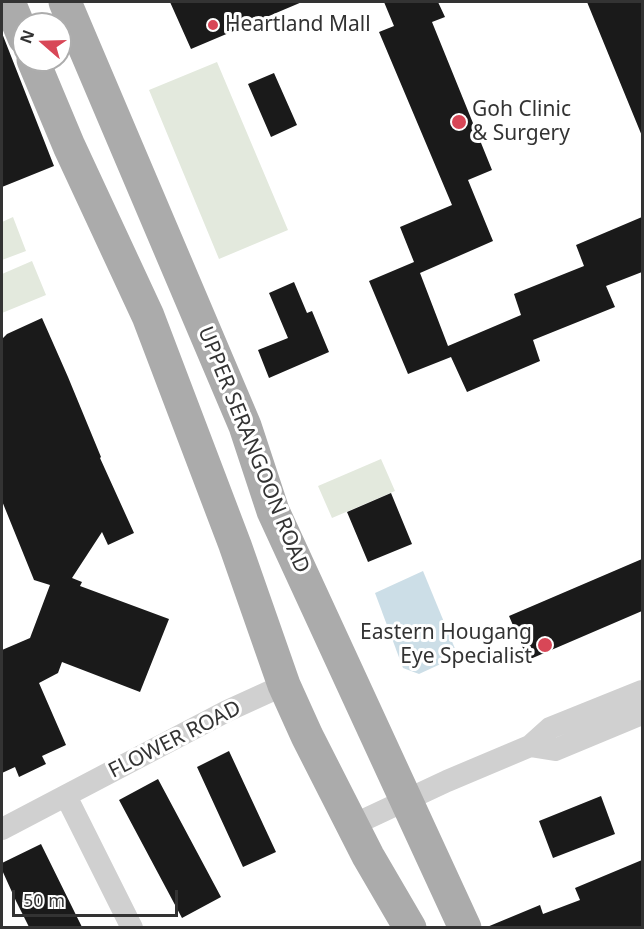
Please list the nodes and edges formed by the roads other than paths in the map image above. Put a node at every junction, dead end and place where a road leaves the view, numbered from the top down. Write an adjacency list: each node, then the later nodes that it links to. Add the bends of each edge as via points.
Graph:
1 (65, 2): 8 (main road, UPPER SERANGOON ROAD, via 245,426 273,511)
2 (38, 72): 3 (main road, via 148,316)
3 (284, 685): 7 (street, FLOWER ROAD); 9 (main road)
4 (642, 691): 6 (street, via 550,728)
5 (642, 714): 6 (street, via 555,750)
6 (530, 746): 8 (street)
7 (66, 796): 10 (street, FLOWER ROAD); 11 (street)
8 (406, 800): 9 (street); 13 (main road, UPPER SERANGOON ROAD)
9 (353, 825): 12 (main road)
10 (2, 829)
11 (132, 927)
12 (410, 927)
13 (465, 927)

